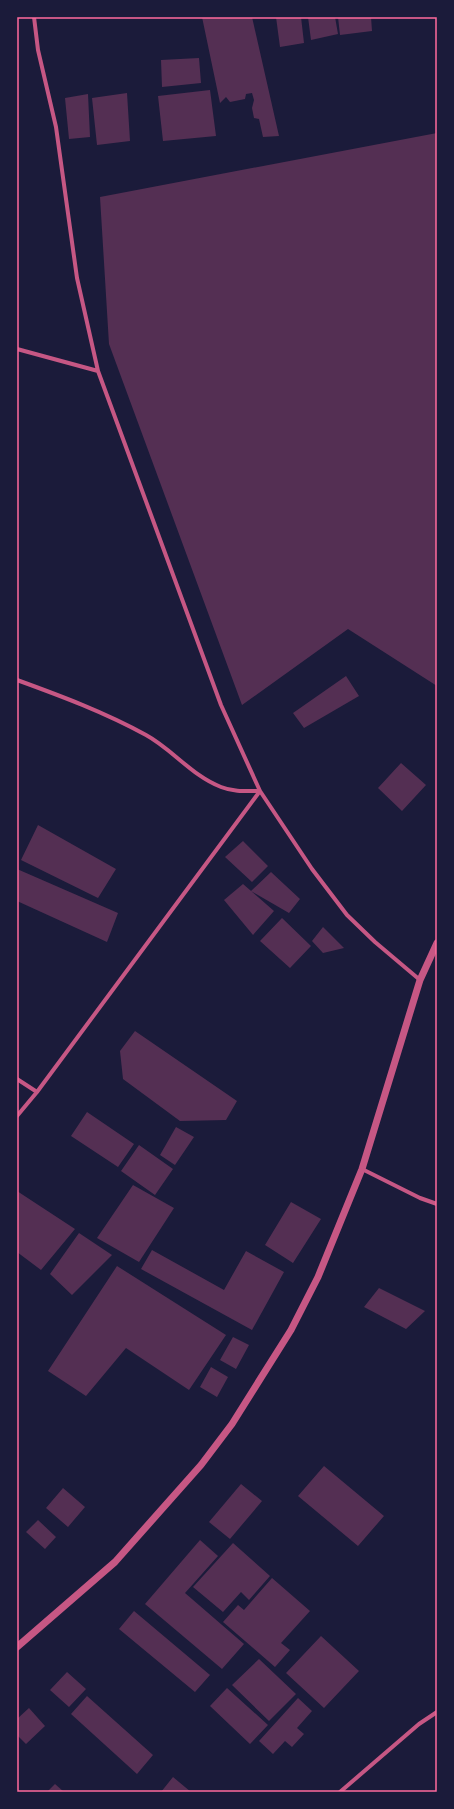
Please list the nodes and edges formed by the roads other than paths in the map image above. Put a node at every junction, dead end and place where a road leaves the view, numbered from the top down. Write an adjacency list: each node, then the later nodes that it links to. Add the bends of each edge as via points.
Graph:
1 (34, 17): 3 (street, via 38,50 56,127 77,278)
2 (17, 349): 3 (street)
3 (98, 371): 5 (street, via 221,705)
4 (17, 680): 5 (street, via 81,703 147,736 221,788)
5 (260, 791): 7 (street, via 312,869 348,915); 9 (street)
6 (437, 943): 7 (street)
7 (420, 980): 11 (street)
8 (17, 1079): 9 (street)
9 (37, 1092): 10 (street)
10 (17, 1116)
11 (362, 1169): 12 (street); 13 (street, via 318,1277 291,1330 232,1424 201,1465 115,1562)
12 (437, 1204)
13 (17, 1647)
14 (437, 1712): 15 (street, via 419,1724)
15 (340, 1792)

